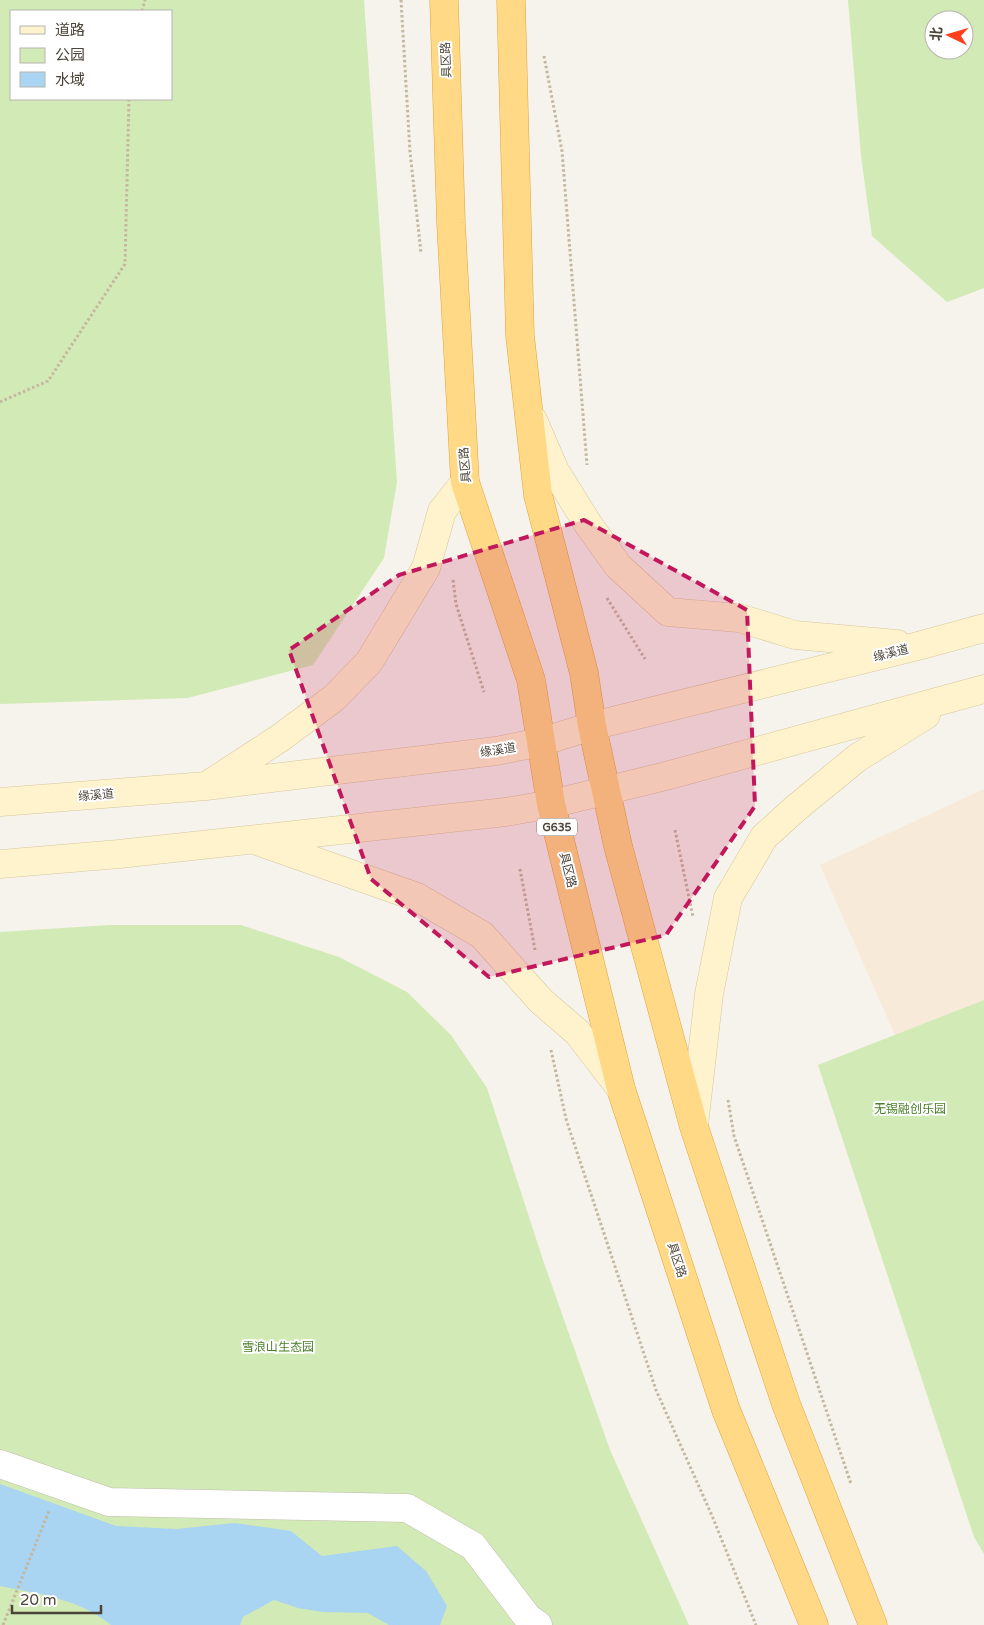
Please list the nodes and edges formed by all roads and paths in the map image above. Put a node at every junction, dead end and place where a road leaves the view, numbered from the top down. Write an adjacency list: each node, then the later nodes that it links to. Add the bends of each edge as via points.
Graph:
1 (444, 0): 8 (highway, 具区路 / G635, via 451,223)
2 (511, 0): 6 (highway, via 520,336)
3 (543, 48): 7 (path, via 562,151)
4 (129, 100): 5 (path, via 125,264 48,381)
5 (0, 402)
6 (528, 406): 11 (main road, via 555,471 588,524 618,566 668,612 739,618 795,635); 15 (highway, via 538,495 584,673)
7 (588, 473)
8 (465, 482): 16 (highway, 具区路 / G635, via 531,680); 17 (main road, via 442,511 426,568 369,662 334,698)
9 (603, 592): 12 (path)
10 (984, 628): 11 (main road, 缘溪道)
11 (918, 646): 15 (main road, 缘溪道)
12 (645, 659)
13 (984, 689): 14 (main road)
14 (951, 699): 18 (main road); 30 (main road, via 857,758 764,837 728,898 709,994)
15 (592, 726): 16 (main road, 缘溪道); 18 (highway)
16 (541, 742): 17 (main road, 缘溪道, via 496,751); 20 (highway, 具区路 / G635)
17 (206, 786): 19 (main road, 缘溪道)
18 (608, 790): 20 (main road); 30 (highway, via 618,846)
19 (0, 802)
20 (551, 804): 22 (main road, via 506,812); 28 (highway, 具区路 / G635)
21 (675, 830): 25 (path)
22 (254, 840): 23 (main road); 28 (main road, via 417,897 482,935 541,1001 577,1032)
23 (0, 864)
24 (520, 870): 26 (path)
25 (695, 927)
26 (536, 952)
27 (551, 1046): 36 (path, via 566,1119 656,1390)
28 (621, 1089): 37 (highway, 具区路 / G635, via 726,1410)
29 (727, 1098): 33 (path, via 734,1136)
30 (694, 1127): 38 (highway, via 786,1404)
31 (0, 1464): 32 (street)
32 (60, 1485): 34 (street, via 109,1502 407,1508 473,1546); 35 (path)
33 (853, 1490)
34 (530, 1622)
35 (3, 1625)
36 (756, 1625)
37 (814, 1625)
38 (873, 1625)

